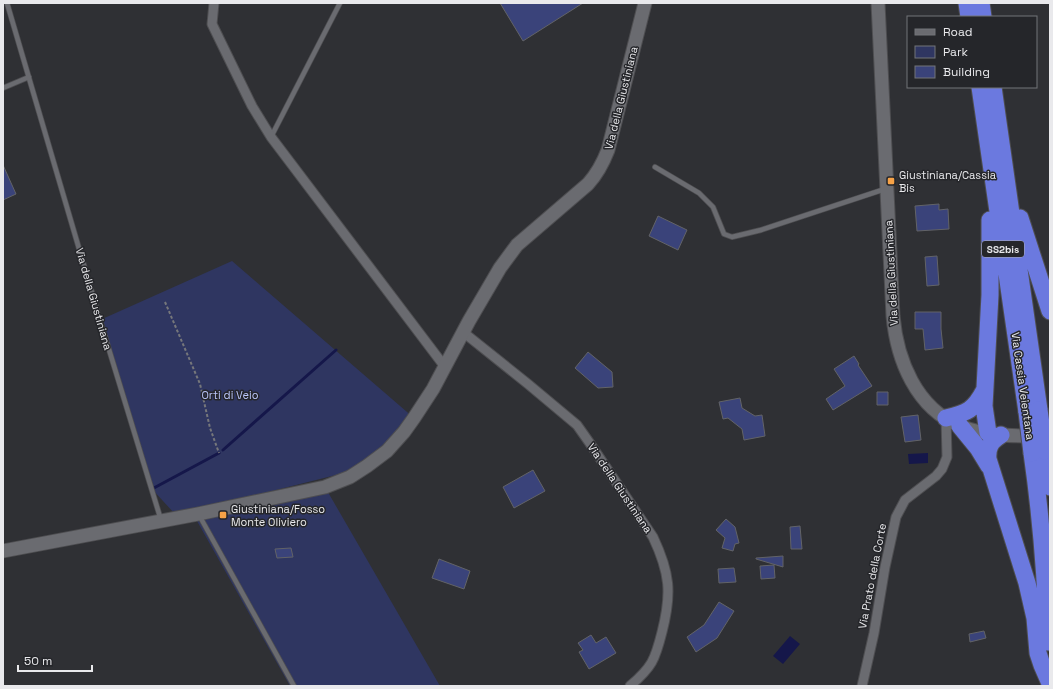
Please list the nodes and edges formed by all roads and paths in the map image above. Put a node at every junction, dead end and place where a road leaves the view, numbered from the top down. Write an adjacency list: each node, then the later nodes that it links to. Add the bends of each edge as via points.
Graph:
1 (7, 3): 10 (lane, Via della Giustiniana)
2 (214, 3): 14 (street, via 212,24 252,106)
3 (340, 3): 14 (lane)
4 (645, 3): 21 (street, Via della Giustiniana, via 608,150 600,168 588,184 518,245 500,268)
5 (878, 3): 18 (street, Via della Giustiniana)
6 (967, 3): 8 (highway)
7 (981, 3): 9 (highway)
8 (969, 16)
9 (983, 16)
10 (29, 76): 11 (lane); 33 (lane, Via della Giustiniana)
11 (3, 88)
12 (980, 88): 15 (highway, Via Cassia Veientana / SS2bis)
13 (993, 88): 17 (highway, Via Cassia Veientana / SS2bis)
14 (271, 137): 22 (street)
15 (991, 162): 23 (highway, via 991,278); 24 (highway, Via Cassia Veientana / SS2bis)
16 (655, 167): 18 (lane, via 699,193 713,207 724,234 732,238)
17 (1005, 173): 20 (highway); 24 (highway, Via Cassia Veientana / SS2bis)
18 (887, 189): 25 (street, Via della Giustiniana, via 893,316 897,346 913,384 931,406)
19 (165, 302): 29 (path, via 200,384 210,428)
20 (1050, 311)
21 (463, 332): 22 (street, Via della Giustiniana); 37 (street, Via della Giustiniana, via 577,425 653,537 661,554 668,583 667,612 654,659)
22 (445, 367): 32 (street, Via della Giustiniana, via 408,426 387,451 350,477 325,488)
23 (984, 391): 25 (highway, via 972,409); 26 (highway, via 984,410)
24 (1033, 411): 28 (highway, Via Cassia Veientana / SS2bis, bridge)
25 (953, 422): 26 (street, Via della Giustiniana); 30 (highway, via 978,448); 38 (street, Via Prato della Corte, via 947,457 942,469 905,500 896,517)
26 (994, 434): 27 (street, Via della Giustiniana); 30 (highway, via 989,447)
27 (1050, 435)
28 (1039, 452): 31 (highway, Via Cassia Veientana / SS2bis); 35 (highway, Via Cassia Veientana / SS2bis, via 1039,499 1045,561)
29 (219, 453)
30 (990, 466): 35 (highway, via 1027,583 1035,618 1038,653)
31 (1050, 488)
32 (198, 514): 33 (street, Via della Giustiniana); 36 (lane)
33 (161, 520): 34 (street, Via della Giustiniana)
34 (3, 551)
35 (1049, 684)
36 (294, 686)
37 (630, 686)
38 (862, 686)

